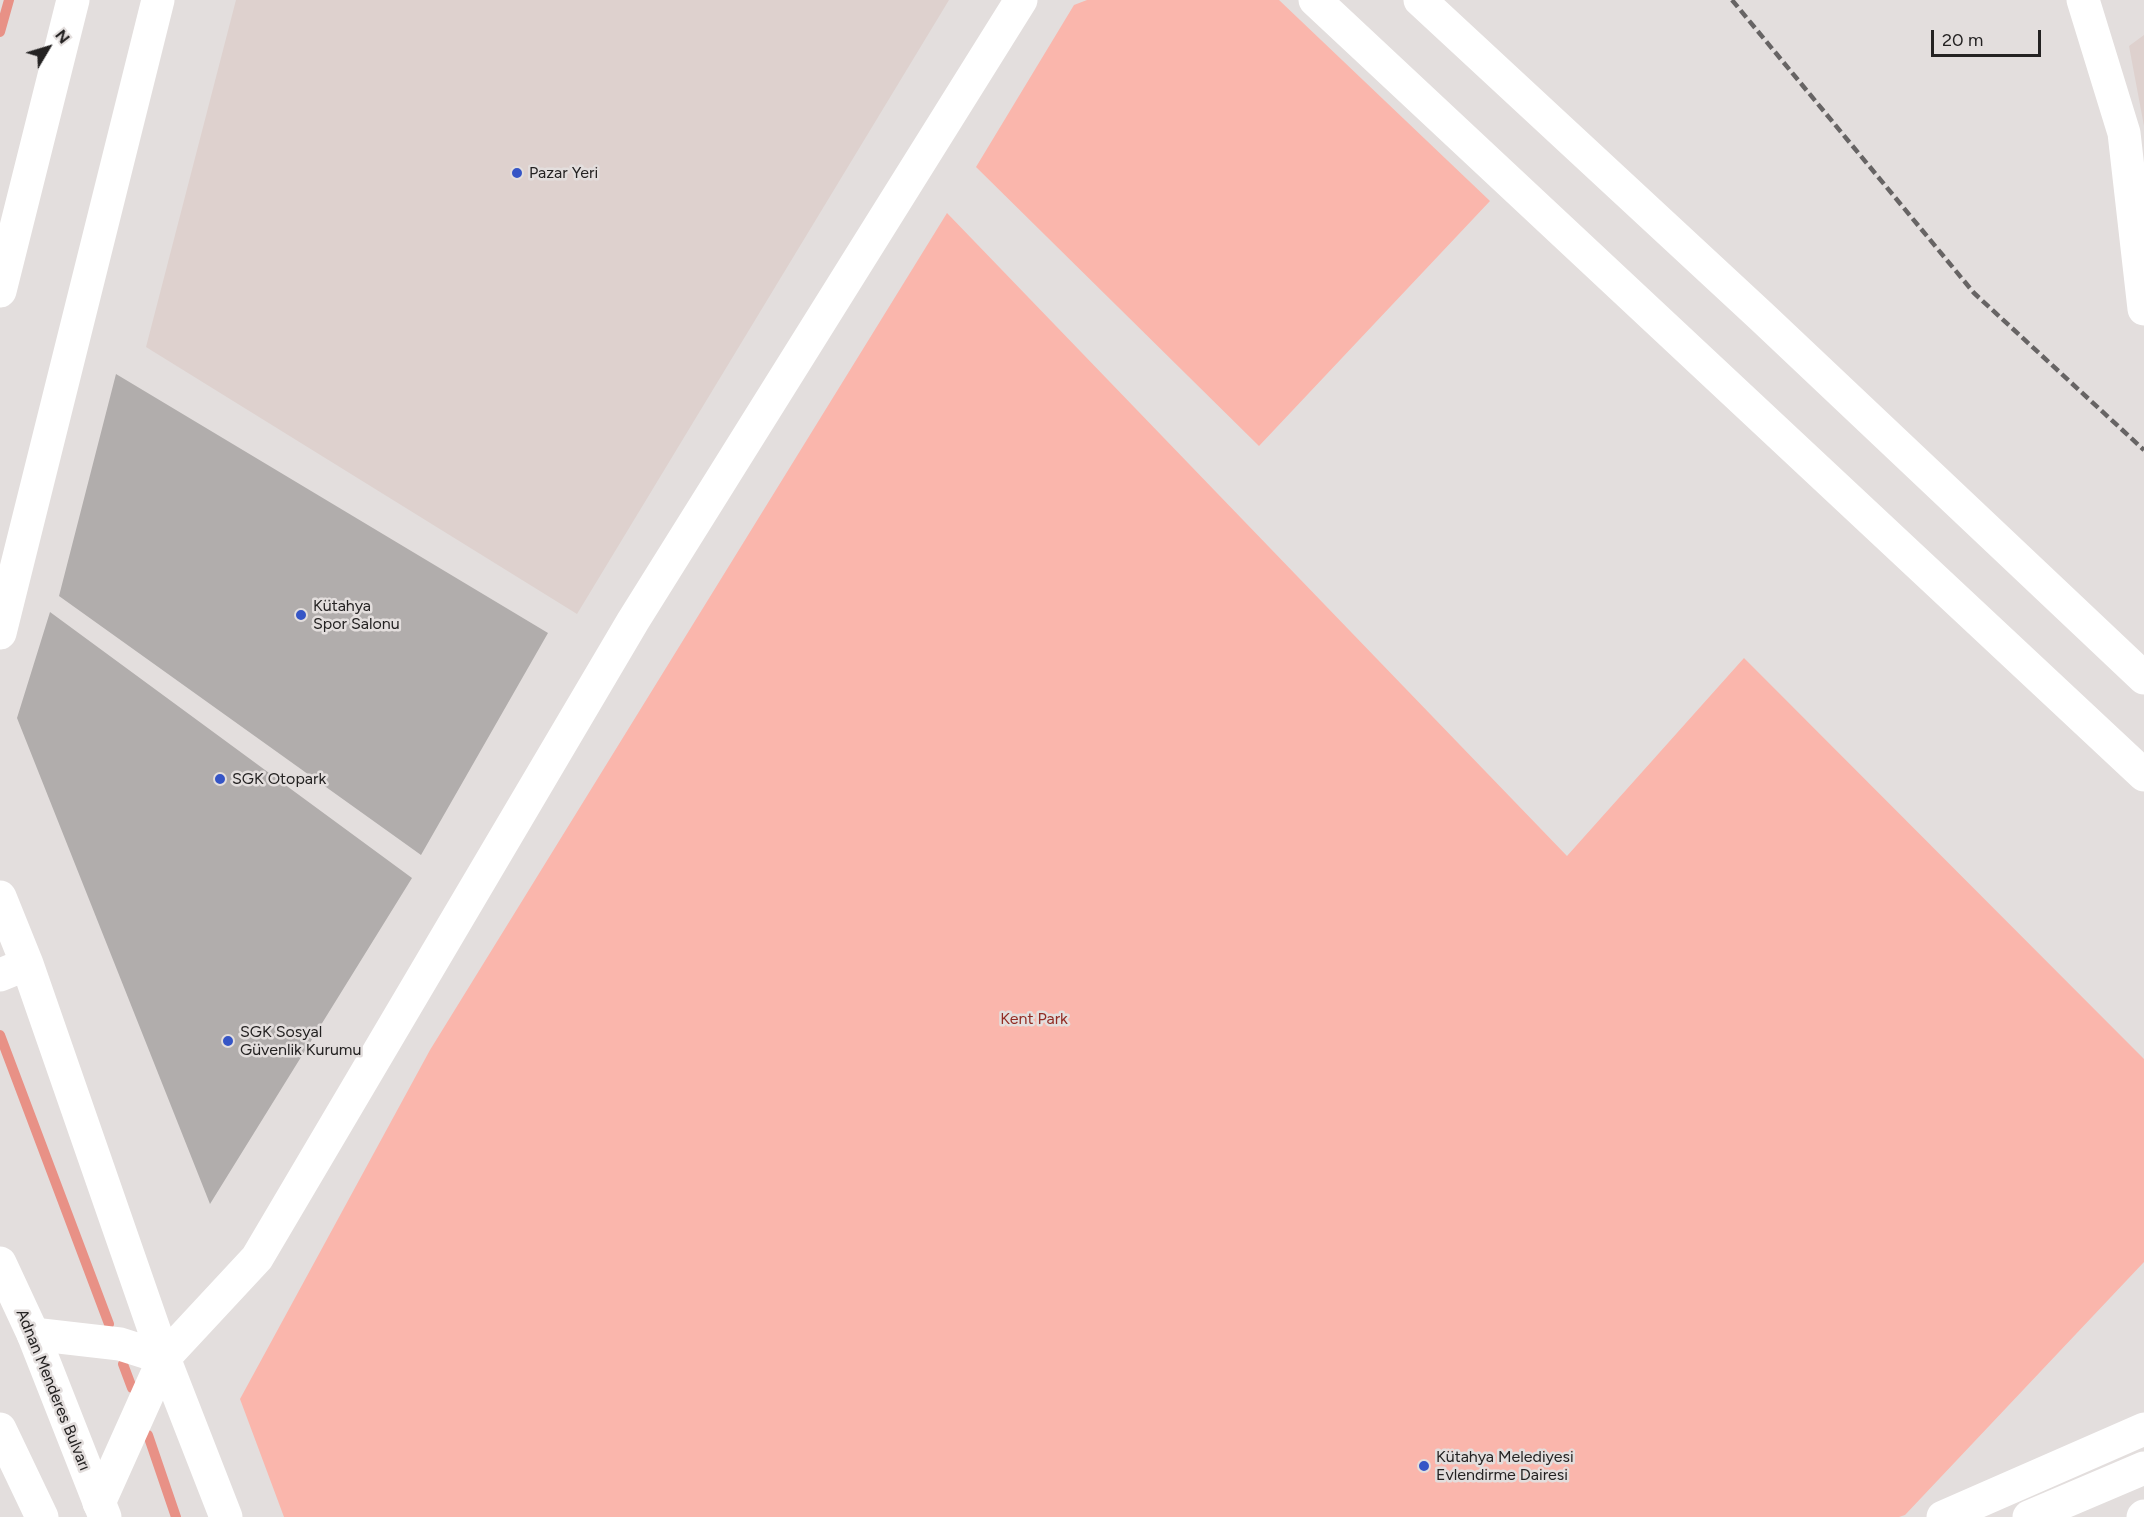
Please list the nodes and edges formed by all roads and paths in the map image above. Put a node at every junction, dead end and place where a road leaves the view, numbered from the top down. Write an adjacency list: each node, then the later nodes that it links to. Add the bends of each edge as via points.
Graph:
1 (74, 0): 7 (street)
2 (158, 0): 9 (street)
3 (1021, 0): 16 (street, via 633,621 257,1258)
4 (1315, 0): 11 (street)
5 (1420, 0): 10 (street)
6 (2083, 0): 8 (street, via 2124,133)
7 (0, 291)
8 (2144, 309)
9 (0, 633)
10 (2144, 678)
11 (2144, 775)
12 (0, 897): 13 (street)
13 (14, 970): 16 (street)
14 (0, 1263): 15 (street, Adnan Menderes Bulvarı)
15 (33, 1334): 16 (street, via 120,1344); 20 (street, Adnan Menderes Bulvarı)
16 (164, 1358): 20 (street); 22 (street)
17 (0, 1429): 21 (street)
18 (2144, 1429): 23 (street)
19 (2144, 1468): 24 (street)
20 (102, 1510)
21 (42, 1517)
22 (226, 1517)
23 (1943, 1517)
24 (2029, 1517)

